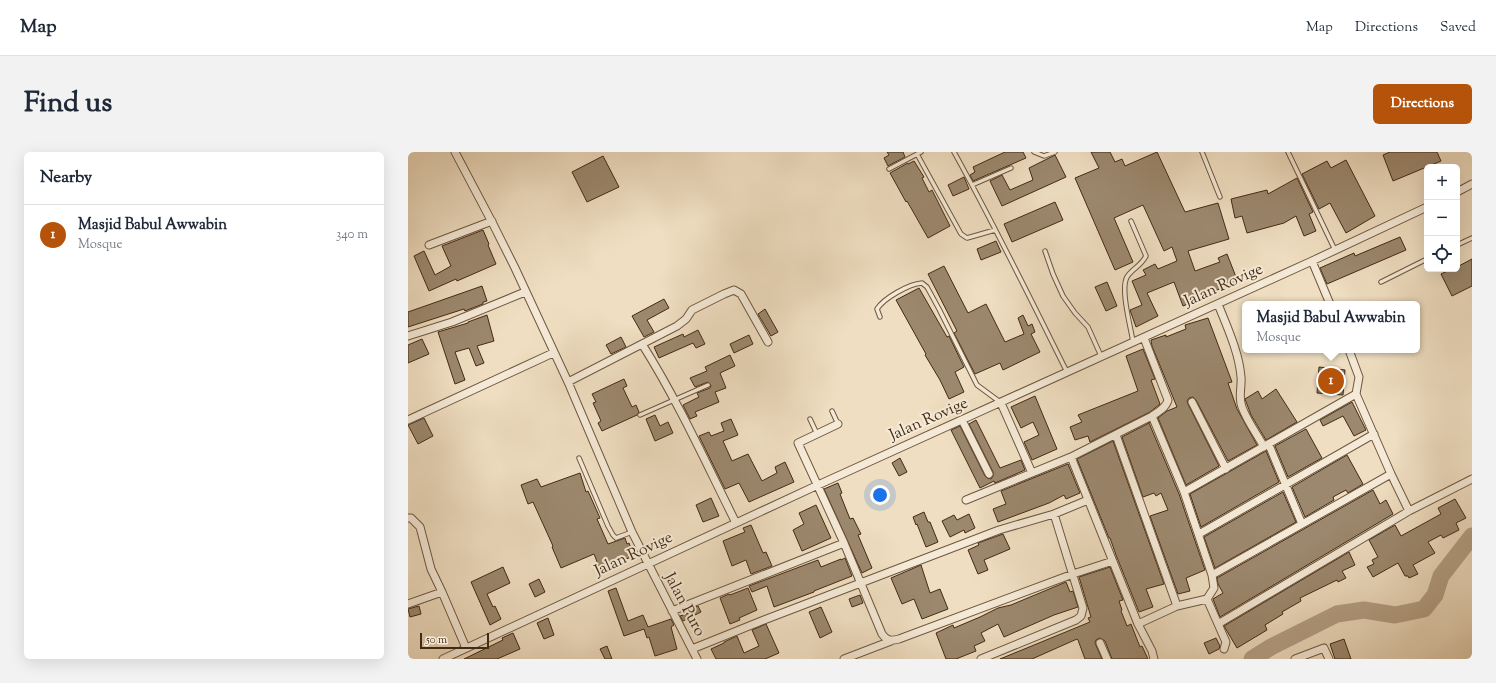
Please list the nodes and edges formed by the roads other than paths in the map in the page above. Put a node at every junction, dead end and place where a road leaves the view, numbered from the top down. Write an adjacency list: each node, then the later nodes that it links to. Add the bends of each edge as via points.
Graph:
1 (455, 152): 16 (street, Jalan Puro)
2 (921, 152): 8 (lane)
3 (954, 152): 12 (lane)
4 (1034, 152): 5 (lane, via 1044,156)
5 (1055, 152)
6 (1202, 152): 14 (lane)
7 (1288, 152): 22 (lane)
8 (917, 154): 10 (lane); 18 (lane, via 961,234 967,238)
9 (1011, 168): 12 (lane)
10 (889, 169)
11 (1472, 184): 13 (street)
12 (972, 185): 18 (lane)
13 (1460, 190)
14 (1220, 197)
15 (1424, 208): 22 (street, Jalan Rovige)
16 (492, 221): 21 (street); 27 (street, Jalan Puro)
17 (1131, 221): 34 (lane, via 1146,256 1127,278 1124,291)
18 (995, 230): 39 (lane)
19 (1472, 238): 20 (lane)
20 (1460, 244)
21 (429, 245)
22 (1336, 250): 25 (street, Jalan Rovige)
23 (1045, 251): 38 (lane, via 1063,296 1088,327)
24 (1424, 260): 26 (lane)
25 (1312, 261): 28 (street); 29 (street, Jalan Rovige)
26 (1381, 282)
27 (525, 292): 31 (street, via 452,322); 36 (street, Jalan Puro)
28 (1329, 301)
29 (1218, 304): 32 (street, Jalan Rovige); 56 (street, via 1240,369 1241,406)
30 (880, 317): 45 (lane, via 878,309 882,302 914,283 922,283 939,309 977,386)
31 (408, 336)
32 (1144, 338): 34 (street, Jalan Rovige); 48 (street, via 1168,400 1167,404)
33 (768, 342): 35 (street, via 741,294 734,290 692,310 678,326)
34 (1133, 343): 38 (street, Jalan Rovige)
35 (642, 344): 40 (street); 43 (street)
36 (553, 353): 40 (street, Jalan Puro); 50 (street)
37 (1350, 353): 42 (street, via 1359,377)
38 (1100, 356): 39 (street, Jalan Rovige)
39 (1067, 372): 45 (street, Jalan Rovige)
40 (568, 382): 74 (street, Jalan Puro)
41 (708, 385): 43 (lane)
42 (1356, 394): 54 (street); 56 (street)
43 (674, 399): 47 (lane); 72 (street)
44 (1192, 402): 59 (street)
45 (1001, 403): 51 (street, Jalan Rovige); 60 (street)
46 (832, 411): 52 (lane)
47 (640, 415)
48 (1152, 416): 55 (street); 66 (street)
49 (810, 419): 53 (lane)
50 (408, 420)
51 (962, 420): 61 (street); 64 (street, Jalan Rovige)
52 (838, 424): 53 (street)
53 (817, 434): 64 (street, via 798,443)
54 (1374, 434): 62 (street); 65 (street)
55 (1116, 435): 57 (street); 85 (street)
56 (1266, 446): 59 (street); 65 (street)
57 (1071, 457): 60 (street); 68 (street)
58 (579, 458): 74 (lane, via 613,535 616,538)
59 (1226, 469): 66 (street)
60 (1032, 473): 67 (street)
61 (989, 474)
62 (1391, 474): 69 (street); 73 (street)
63 (1472, 479): 69 (street)
64 (818, 485): 72 (street, Jalan Rovige); 76 (street)
65 (1285, 485): 73 (street); 75 (street)
66 (1184, 492): 75 (street)
67 (966, 500)
68 (1088, 500): 70 (street); 77 (street)
69 (1409, 511): 88 (street)
70 (1054, 514): 79 (street); 81 (street, via 999,530)
71 (408, 518): 82 (street, via 420,527 431,569)
72 (736, 523): 78 (street, Jalan Rovige)
73 (1302, 524): 80 (street)
74 (632, 532): 78 (street, Jalan Puro)
75 (1199, 534): 80 (street)
76 (844, 543): 81 (street); 86 (street)
77 (1113, 561): 79 (street); 87 (street)
78 (647, 564): 86 (street, Jalan Puro); 91 (street, Jalan Rovige)
79 (1072, 574): 89 (street); 97 (street, via 1083,608 1081,616)
80 (1212, 575): 83 (street, via 1214,588)
81 (861, 583): 89 (street, via 882,634); 92 (street)
82 (442, 592): 84 (street); 91 (street)
83 (1207, 599): 85 (street); 88 (street)
84 (408, 604)
85 (1177, 606): 87 (street)
86 (672, 611): 92 (street, Jalan Puro)
87 (1138, 624): 99 (street)
88 (1218, 624): 93 (street, via 1226,642)
89 (891, 641): 96 (street)
90 (1100, 643): 98 (street)
91 (466, 648): 94 (street, Jalan Rovige)
92 (692, 649): 95 (street, Jalan Puro)
93 (1224, 650)
94 (443, 659)
95 (696, 659)
96 (844, 659)
97 (981, 659)
98 (1107, 659)
99 (1154, 659)
100 (1295, 659): 101 (street, via 1324,648)
101 (1329, 659)

